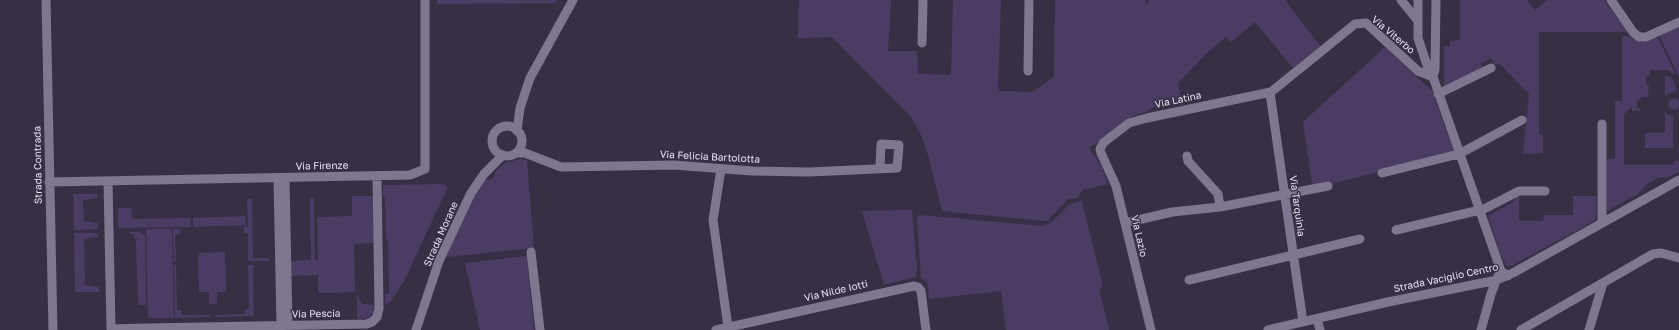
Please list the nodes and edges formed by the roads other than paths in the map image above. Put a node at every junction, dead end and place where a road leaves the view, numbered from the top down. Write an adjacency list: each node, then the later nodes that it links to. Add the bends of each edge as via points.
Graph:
1 (46, 0): 37 (street, Strada Contrada)
2 (425, 0): 33 (street, Via Firenze, via 425,169 410,175)
3 (573, 0): 18 (street, via 530,78)
4 (923, 0): 12 (street)
5 (1029, 0): 14 (street)
6 (1401, 0): 10 (street)
7 (1418, 0): 10 (street)
8 (1436, 0): 15 (street)
9 (1611, 0): 11 (street, via 1639,37 1646,37)
10 (1418, 21): 15 (street, via 1418,38)
11 (1679, 22)
12 (922, 43)
13 (1491, 68): 17 (street)
14 (1028, 71)
15 (1433, 77): 16 (street, Via Viterbo, via 1418,71 1366,23 1355,24); 17 (street)
16 (1270, 93): 24 (street, Via Latina, via 1130,123 1103,143); 40 (street, Via Tarquinia)
17 (1438, 94): 27 (street)
18 (520, 108): 21 (street); 22 (street)
19 (1522, 120): 27 (street)
20 (1602, 124): 44 (street)
21 (509, 126): 22 (street); 25 (street, via 500,128 493,135 492,140)
22 (517, 131): 23 (street)
23 (521, 140): 26 (street); 29 (street, Via Felicia Bartolotta)
24 (1100, 149): 43 (street, Via Lazio, via 1116,186)
25 (499, 153): 26 (street, via 508,156); 54 (street, Strada Morane, via 472,193 439,261)
26 (516, 153): 29 (street, Via Felicia Bartolotta)
27 (1459, 154): 32 (street); 42 (street)
28 (1187, 156): 41 (street, via 1188,161 1218,194)
29 (540, 158): 31 (street, Via Felicia Bartolotta, via 561,167 674,165)
30 (880, 168): 31 (street, Via Felicia Bartolotta, via 809,172)
31 (721, 169): 58 (street, via 713,220)
32 (1382, 173)
33 (377, 176): 34 (street, Via Firenze); 57 (street, Via Pescia, via 377,318 367,324)
34 (281, 178): 36 (street, Via Firenze); 57 (street)
35 (1679, 180): 44 (street, Strada Vaciglio Centro)
36 (108, 181): 37 (street, Via Firenze); 57 (street, Via Pescia, via 111,329)
37 (49, 182): 59 (street, Strada Contrada)
38 (1328, 186): 40 (street)
39 (1545, 191): 42 (street, via 1519,191)
40 (1284, 195): 41 (street); 48 (street, Via Tarquinia)
41 (1220, 207): 43 (street, via 1172,212)
42 (1479, 210): 45 (street); 50 (street)
43 (1125, 223): 65 (street, Via Lazio)
44 (1602, 223): 50 (street, Strada Vaciglio Centro)
45 (1396, 230)
46 (1360, 239): 48 (street)
47 (531, 252): 62 (street)
48 (1293, 255): 51 (street); 56 (street, Via Tarquinia)
49 (1679, 258): 53 (street, via 1661,253 1653,254)
50 (1504, 273): 52 (street)
51 (1189, 280)
52 (1497, 280): 55 (street, Strada Vaciglio Centro); 68 (street)
53 (1603, 283): 69 (street); 70 (street)
54 (425, 307): 60 (street, Strada Morane); 61 (street, Strada Morane)
55 (1317, 319): 56 (street, Strada Vaciglio Centro); 67 (street)
56 (1303, 322): 66 (street, Strada Vaciglio Centro)
57 (284, 325)
58 (728, 327): 63 (street, Via Nilde Iotti); 64 (street, Via Nilde Iotti, via 914,286 921,291)
59 (53, 330)
60 (416, 330)
61 (422, 330)
62 (540, 330)
63 (716, 330)
64 (926, 330)
65 (1151, 330)
66 (1268, 330)
67 (1320, 330)
68 (1481, 330)
69 (1521, 330)
70 (1589, 330)

